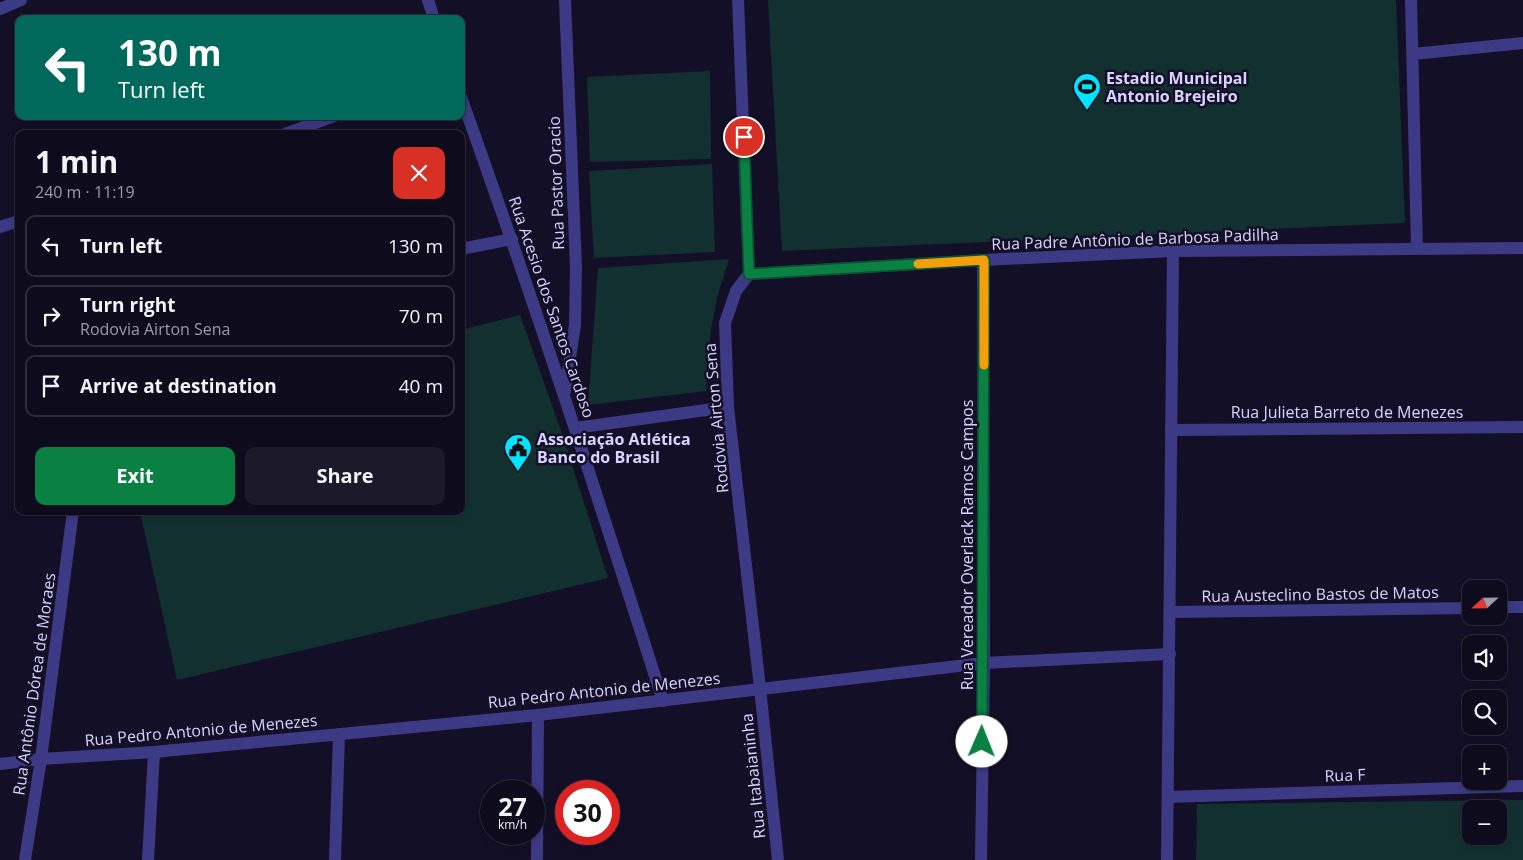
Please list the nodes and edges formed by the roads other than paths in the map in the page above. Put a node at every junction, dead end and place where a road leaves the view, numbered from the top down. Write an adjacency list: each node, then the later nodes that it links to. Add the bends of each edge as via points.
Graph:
1 (21, 0): 6 (street)
2 (428, 0): 7 (street)
3 (565, 0): 22 (street, Rua Pastor Oracio, via 576,325)
4 (738, 0): 21 (street)
5 (1411, 0): 9 (street)
6 (0, 9)
7 (433, 15)
8 (1523, 44): 9 (street)
9 (1413, 54): 18 (street)
10 (465, 108): 15 (street, Rua Acesio dos Santos Cardoso)
11 (323, 120): 12 (street)
12 (295, 130)
13 (15, 222): 14 (street)
14 (0, 227)
15 (512, 239): 16 (street); 22 (street, Rua Acesio dos Santos Cardoso)
16 (465, 248)
17 (1523, 248): 18 (street, Rua Padre Antônio de Barbosa Padilha)
18 (1417, 249): 19 (street, Rua Padre Antônio de Barbosa Padilha)
19 (1173, 251): 20 (street, Rua Padre Antônio de Barbosa Padilha); 26 (street)
20 (984, 260): 21 (street, Rua Padre Antônio de Barbosa Padilha); 33 (street, Rua Vereador Overlack Ramos Campos)
21 (749, 274): 23 (street, Rodovia Airton Sena, via 736,291 725,323)
22 (564, 394): 24 (street, Rua Acesio dos Santos Cardoso)
23 (728, 407): 24 (street); 34 (street, Rodovia Airton Sena)
24 (575, 428): 35 (street, Rua Acesio dos Santos Cardoso)
25 (1523, 428): 26 (street, Rua Julieta Barreto de Menezes)
26 (1171, 430): 31 (street)
27 (72, 515): 39 (street, Rua Antônio Dórea de Moraes)
28 (1508, 607): 29 (street)
29 (1523, 607)
30 (1462, 608): 31 (street, Rua Austeclino Bastos de Matos)
31 (1170, 612): 32 (street)
32 (1170, 654): 33 (street, Rua Pedro Antonio de Menezes); 42 (street)
33 (984, 663): 34 (street, Rua Pedro Antonio de Menezes); 48 (street, Rua Vereador Overlack Ramos Campos)
34 (760, 688): 35 (street, Rua Pedro Antonio de Menezes); 47 (street, Rua Itabaianinha)
35 (663, 701): 36 (street, Rua Pedro Antonio de Menezes)
36 (538, 715): 37 (street, Rua Pedro Antonio de Menezes); 46 (street)
37 (339, 734): 38 (street, Rua Pedro Antonio de Menezes); 45 (street)
38 (154, 752): 39 (street, Rua Pedro Antonio de Menezes); 44 (street)
39 (41, 759): 40 (street, Rua Pedro Antonio de Menezes); 43 (street, Rua Antônio Dórea de Moraes)
40 (0, 764)
41 (1523, 786): 42 (street, Rua F)
42 (1168, 797): 49 (street)
43 (25, 860)
44 (148, 860)
45 (335, 860)
46 (537, 860)
47 (778, 860)
48 (981, 860)
49 (1167, 860)

